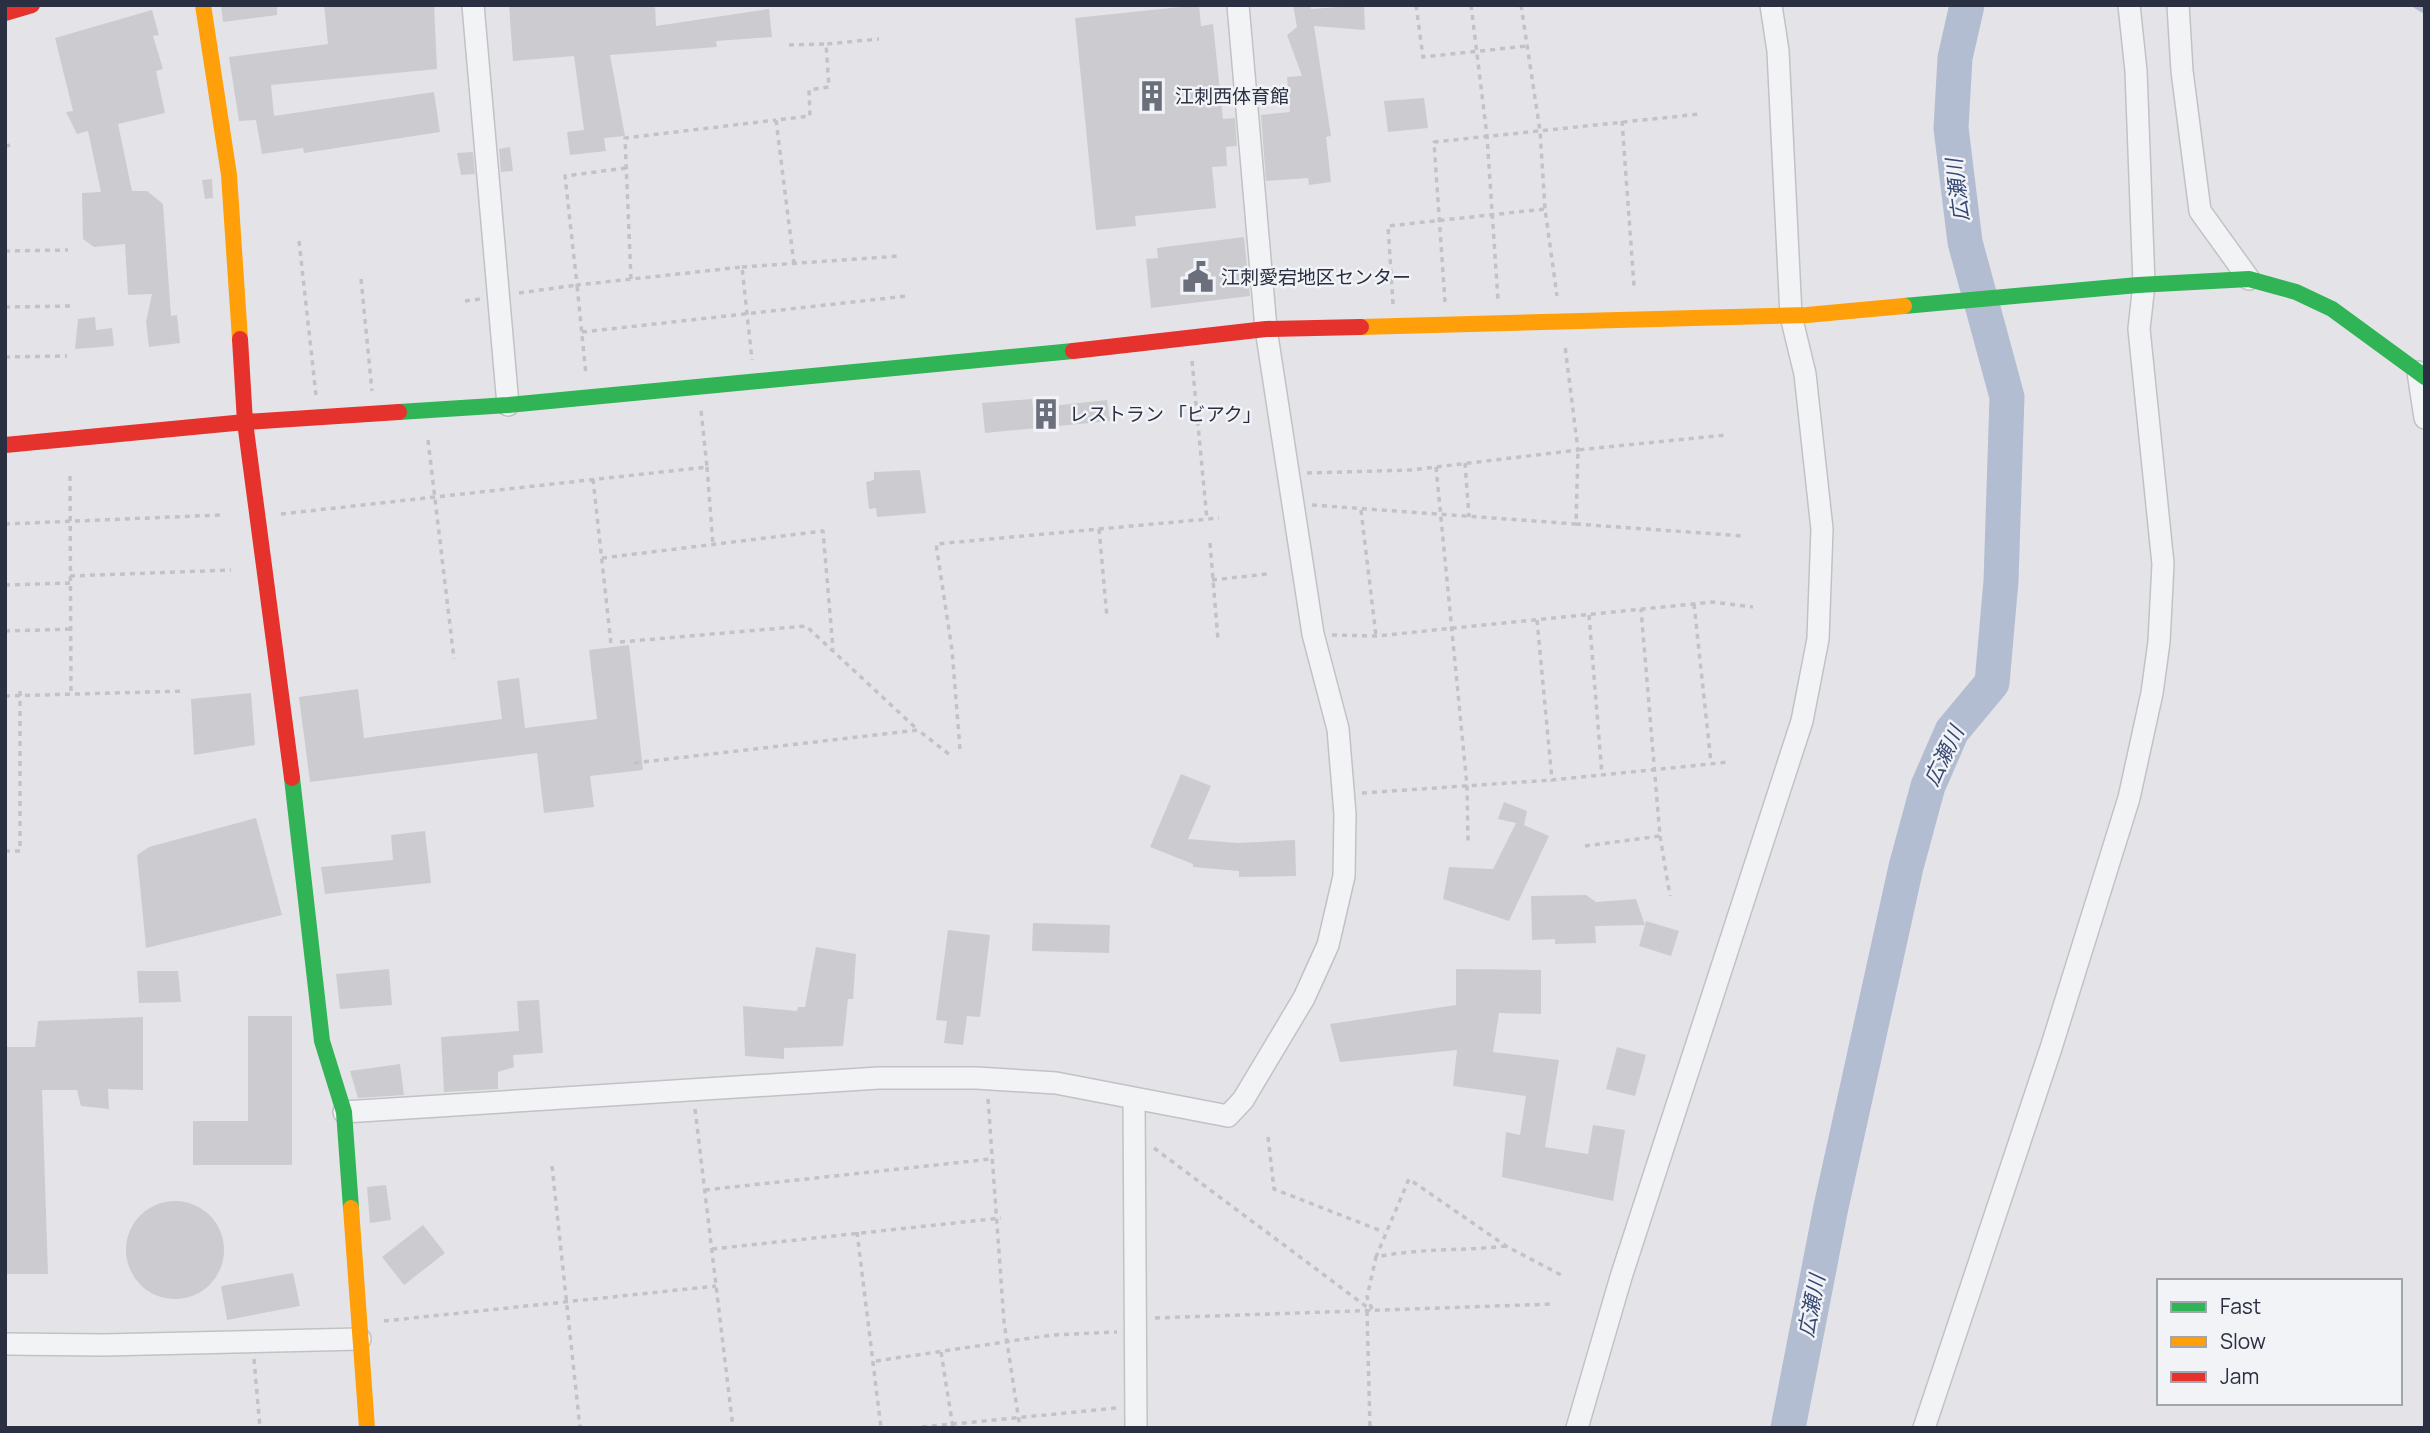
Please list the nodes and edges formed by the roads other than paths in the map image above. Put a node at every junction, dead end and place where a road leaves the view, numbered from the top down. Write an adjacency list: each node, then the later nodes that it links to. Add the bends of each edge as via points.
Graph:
1 (32, 5): 8 (street)
2 (203, 5): 16 (street, via 229,175)
3 (473, 5): 14 (street)
4 (1238, 5): 12 (street)
5 (1771, 5): 11 (street)
6 (2129, 5): 10 (street, via 2136,71)
7 (2178, 5): 9 (street, via 2200,211)
8 (5, 13)
9 (2249, 279): 10 (street); 13 (street, via 2296,292 2332,309)
10 (2141, 284): 11 (street); 25 (street, via 2139,329 2162,564 2152,693 2125,811)
11 (1799, 315): 12 (street); 24 (street, via 1822,529 1818,639 1802,721 1621,1277)
12 (1266, 329): 14 (street, via 1022,357); 18 (street, via 1313,634 1338,729 1344,876 1328,945 1310,987 1243,1100 1228,1116)
13 (2421, 375): 15 (street)
14 (508, 405): 16 (street)
15 (2425, 418)
16 (244, 422): 17 (street); 19 (street, via 310,915 322,1041)
17 (5, 445)
18 (1134, 1099): 19 (street, via 1056,1083 879,1078); 23 (street)
19 (344, 1112): 20 (street)
20 (360, 1339): 21 (street); 22 (street)
21 (5, 1344)
22 (367, 1428)
23 (1136, 1428)
24 (1577, 1428)
25 (1924, 1428)

